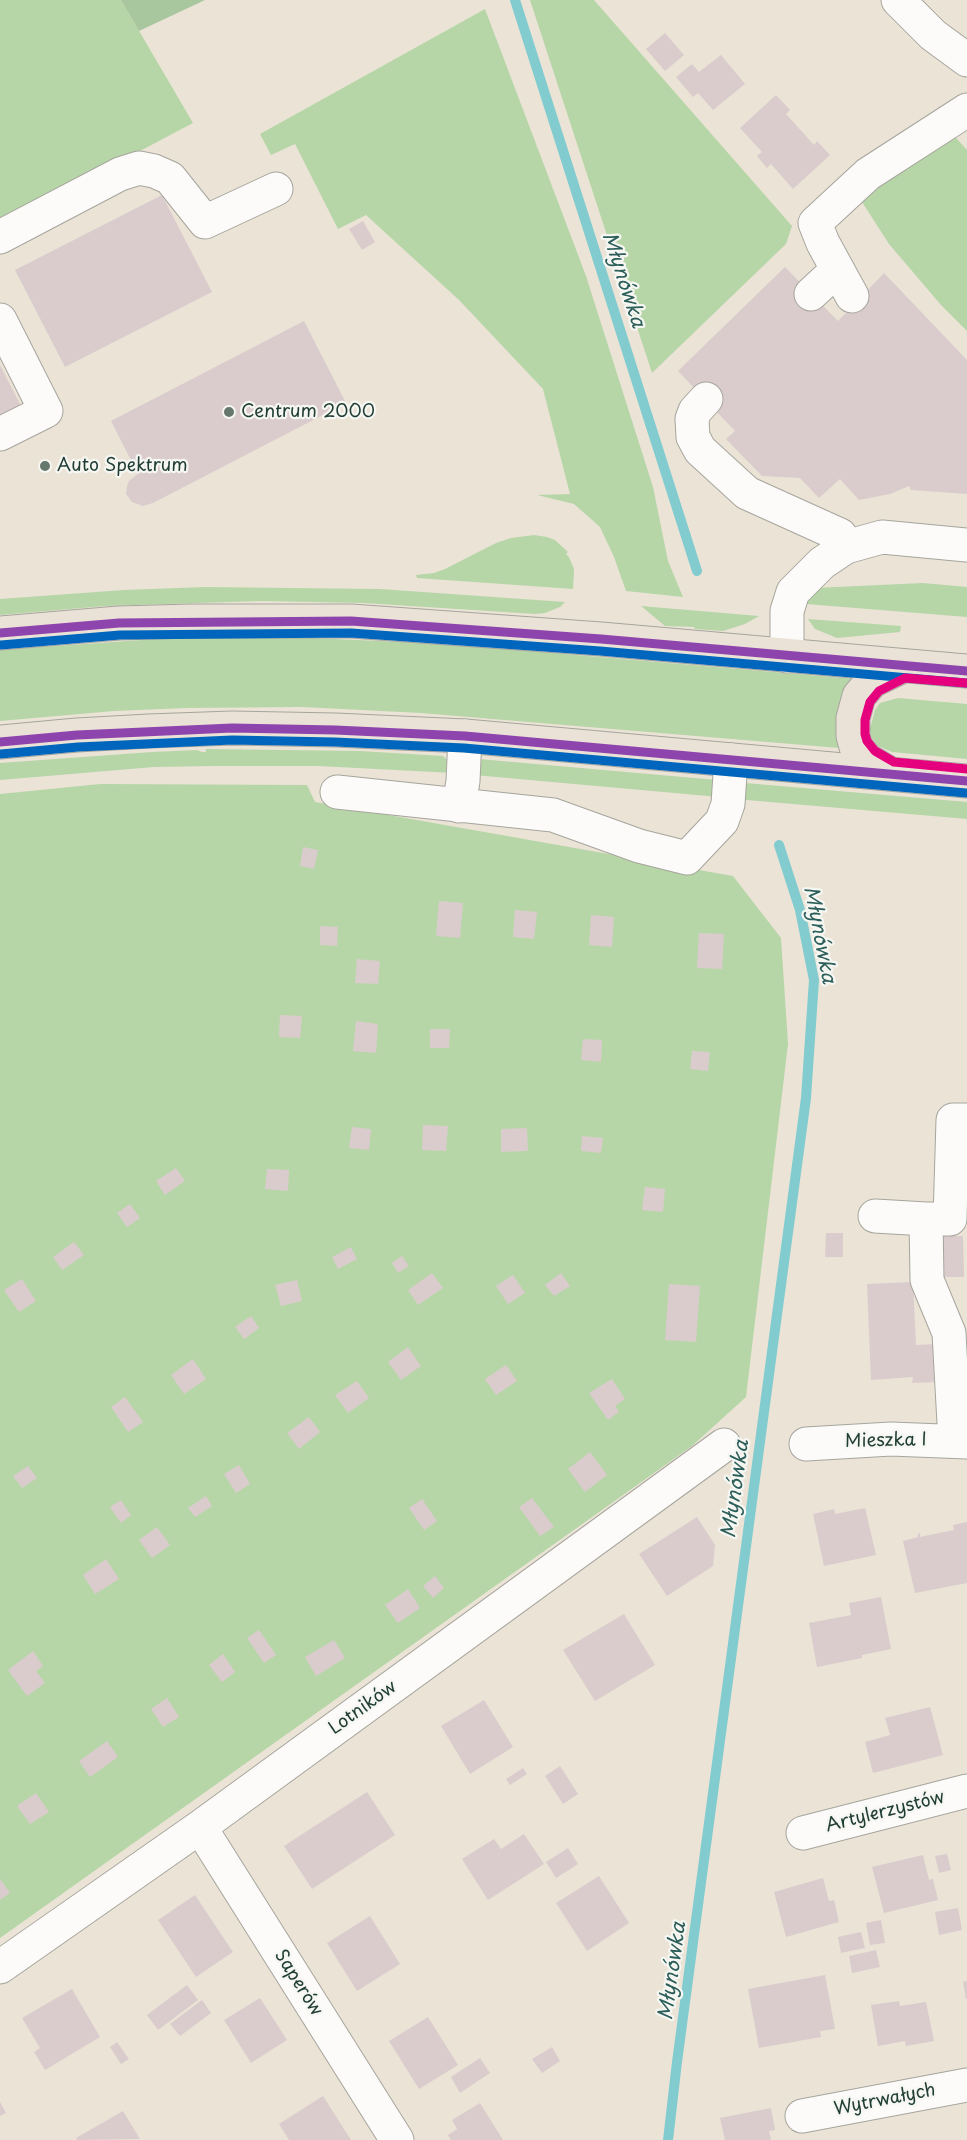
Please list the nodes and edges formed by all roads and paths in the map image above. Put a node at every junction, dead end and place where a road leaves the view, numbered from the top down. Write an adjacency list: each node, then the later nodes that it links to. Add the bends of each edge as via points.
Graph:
1 (898, 0): 2 (street, via 933,35)
2 (967, 60)
3 (967, 110): 6 (street, via 868,174 815,223 845,283)
4 (276, 189): 5 (street, via 205,222 170,178 139,168 120,174)
5 (0, 237)
6 (811, 294)
7 (0, 320): 9 (street, via 46,411)
8 (706, 399): 11 (street, via 692,419 693,437 700,450 747,493 840,535)
9 (0, 434)
10 (967, 544): 11 (street, via 882,537)
11 (846, 547): 13 (street, via 822,563 793,591 787,611)
12 (0, 633): 13 (main road, via 119,623 351,621)
13 (787, 656): 14 (main road)
14 (903, 666): 15 (main road); 19 (main road, via 872,681 859,696 853,718 856,747 867,760)
15 (967, 671)
16 (465, 736): 17 (main road, via 232,728); 18 (main road); 22 (street)
17 (0, 742)
18 (731, 760): 19 (main road); 22 (street, via 728,804 722,820 687,858 639,846 553,815)
19 (890, 774): 20 (main road)
20 (967, 781)
21 (337, 792): 22 (street)
22 (459, 806)
23 (967, 1120): 25 (street, via 953,1120 950,1219)
24 (875, 1216): 25 (street)
25 (926, 1219): 26 (street, via 927,1280 948,1333)
26 (961, 1442): 27 (street, Mieszka I, via 891,1439)
27 (806, 1444)
28 (724, 1446): 30 (street, Lotników)
29 (967, 1791): 31 (street, Artylerzystów)
30 (200, 1827): 32 (street, Lotników); 35 (street, Saperów)
31 (803, 1833)
32 (0, 1967)
33 (967, 2085): 34 (street, Wytrwałych)
34 (802, 2116)
35 (397, 2140)

